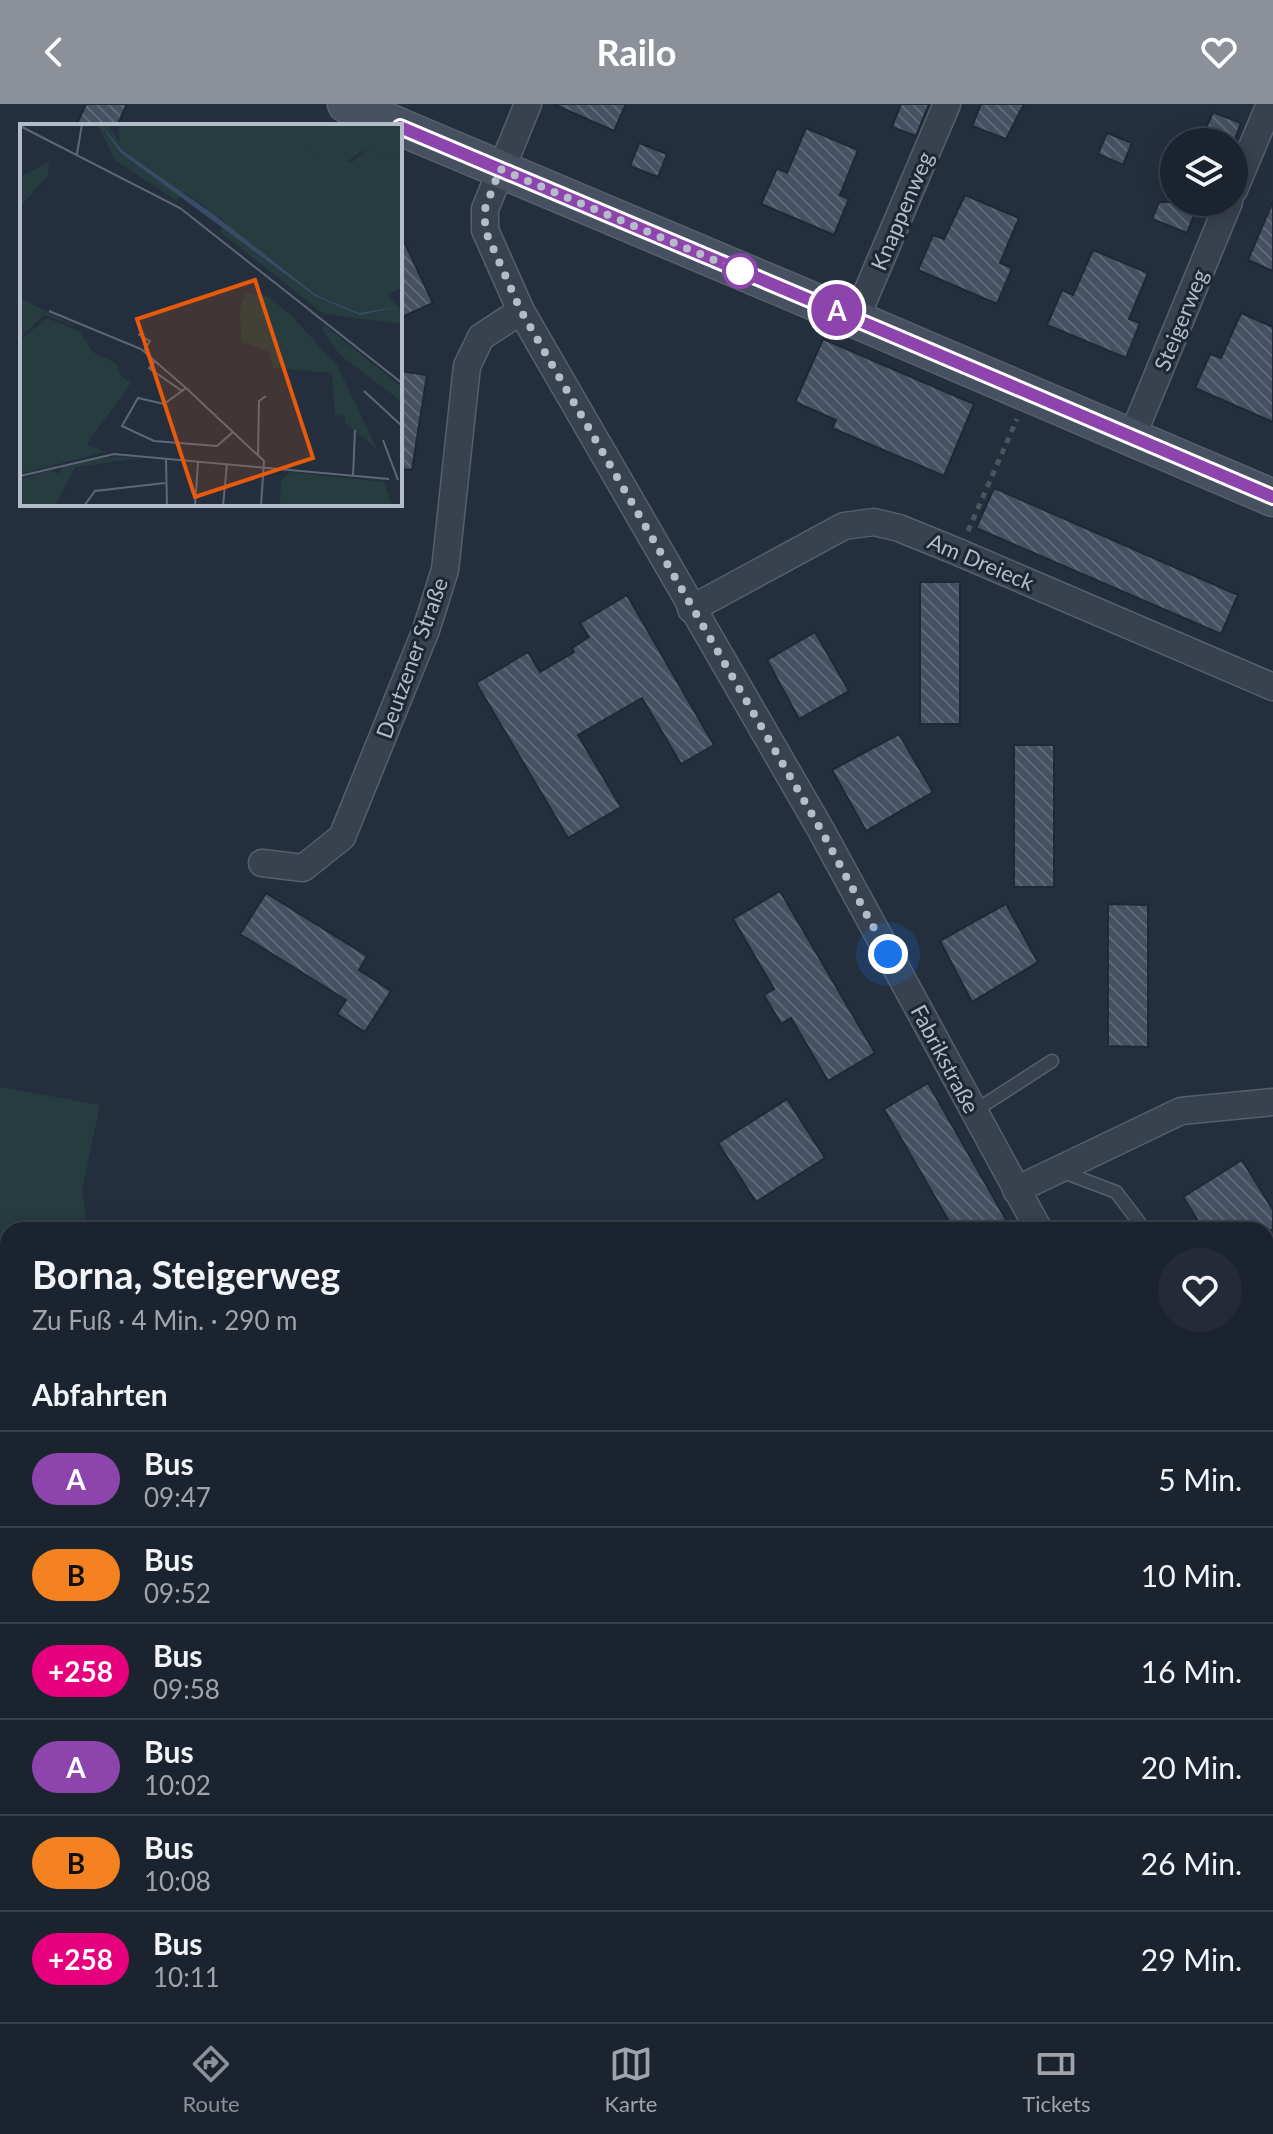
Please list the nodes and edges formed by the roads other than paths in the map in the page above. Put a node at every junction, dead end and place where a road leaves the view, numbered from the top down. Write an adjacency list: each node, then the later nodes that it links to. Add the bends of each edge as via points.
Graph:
1 (346, 104): 5 (main road)
2 (528, 104): 8 (street, Fabrikstraße)
3 (947, 104): 11 (street, Knappenweg)
4 (1270, 104): 7 (street)
5 (394, 124)
6 (402, 127): 8 (main road)
7 (1248, 157)
8 (500, 169): 10 (street, Fabrikstraße, via 485,209 485,230); 11 (main road)
9 (1223, 216): 12 (street, Steigerweg)
10 (521, 311): 14 (street, Fabrikstraße); 16 (street, Deutzener Straße, via 481,337 467,366 445,570 342,837 303,868)
11 (856, 318): 12 (main road)
12 (1132, 437): 13 (main road)
13 (1273, 498)
14 (691, 609): 15 (street, Am Dreieck, via 844,526 874,522 958,552); 19 (street, Fabrikstraße, via 821,830)
15 (1273, 687)
16 (262, 863)
17 (1052, 1061): 19 (lane)
18 (1273, 1102): 20 (street, via 1181,1111)
19 (973, 1112): 21 (street, Fabrikstraße)
20 (1058, 1170): 21 (street); 23 (lane, via 1116,1192)
21 (1016, 1190): 22 (street, Fabrikstraße)
22 (1034, 1222)
23 (1139, 1222)

